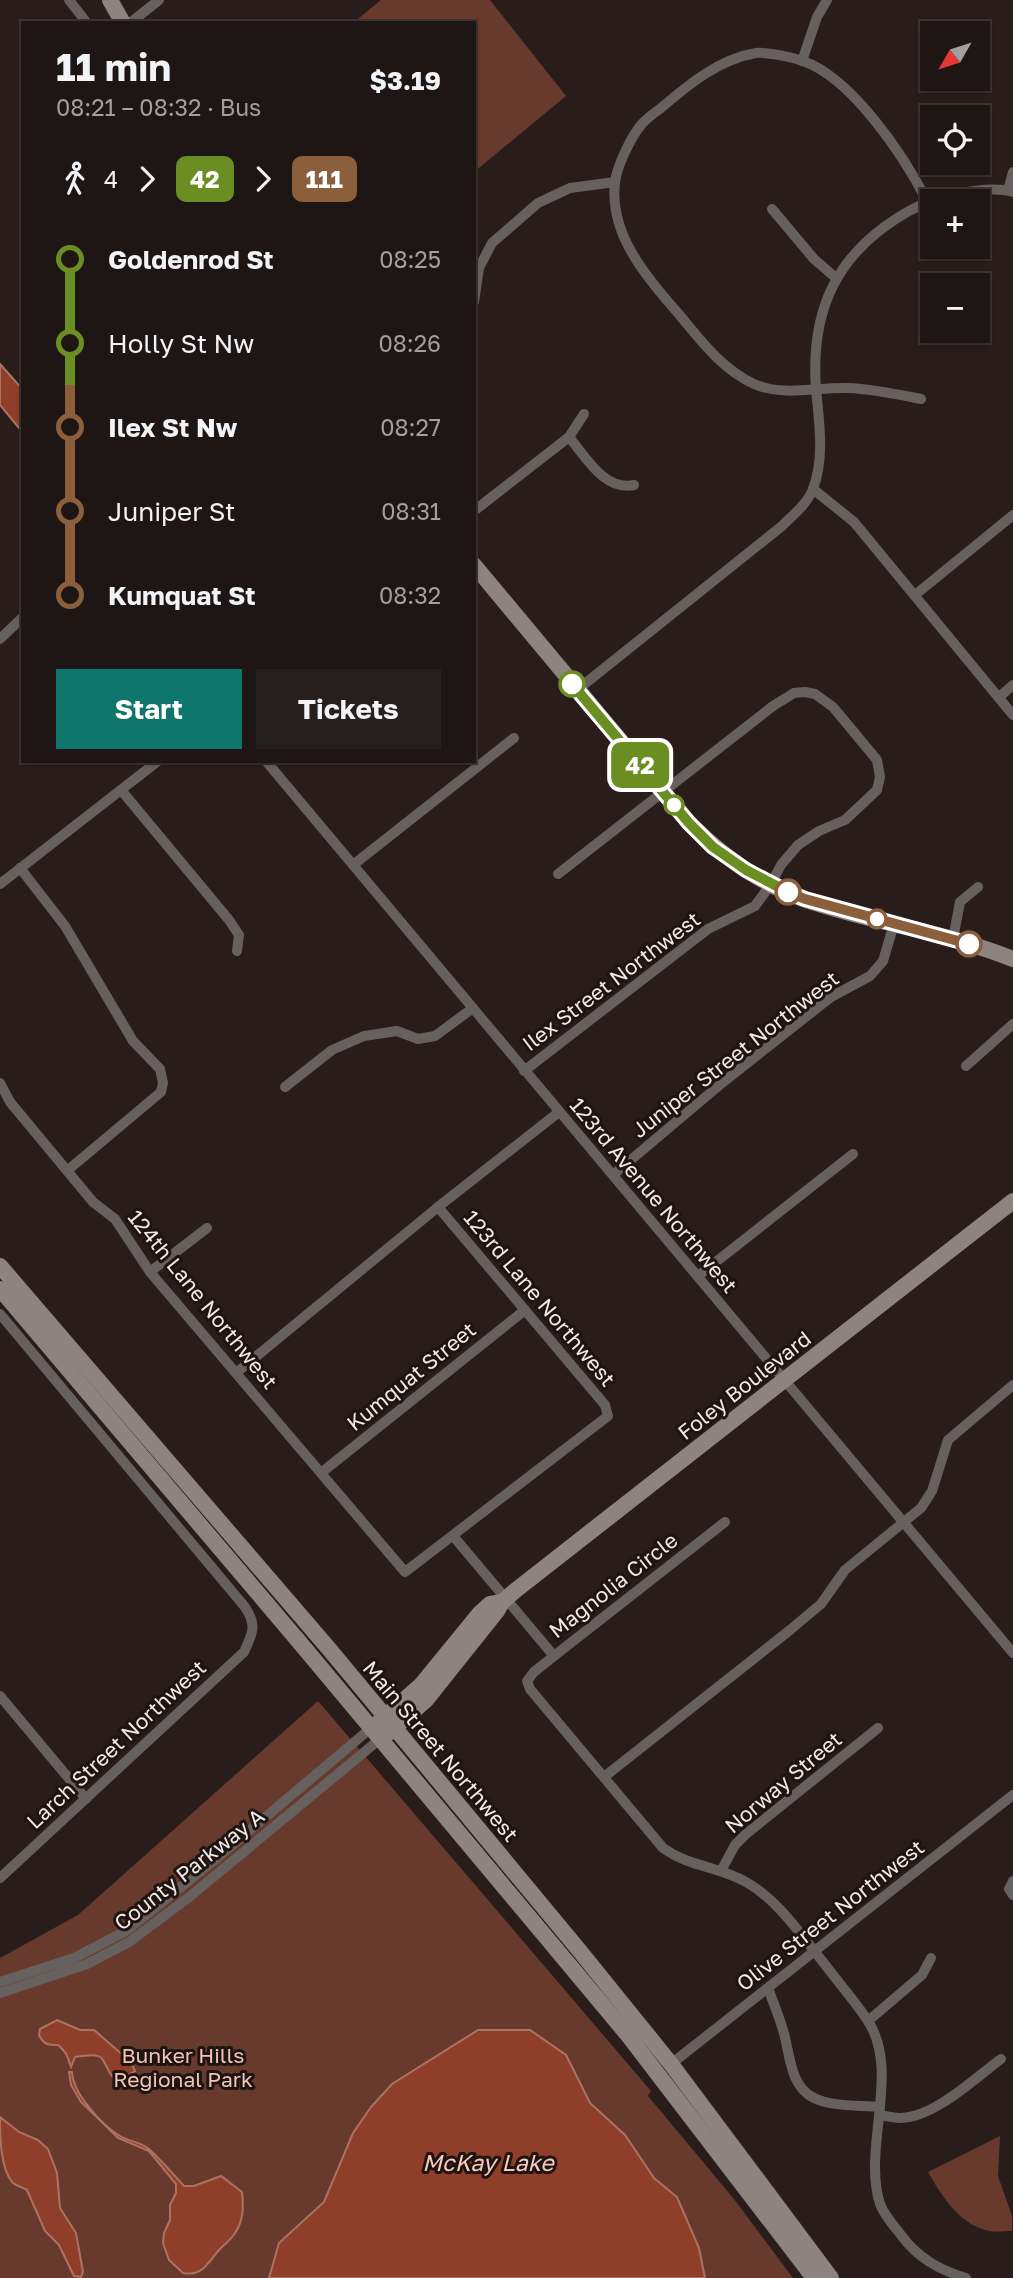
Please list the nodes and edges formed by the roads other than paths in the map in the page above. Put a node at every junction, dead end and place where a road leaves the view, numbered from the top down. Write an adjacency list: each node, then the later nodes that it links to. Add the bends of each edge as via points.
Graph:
1 (69, 0): 5 (street)
2 (110, 0): 6 (main road)
3 (159, 0): 7 (street)
4 (827, 0): 8 (street)
5 (85, 21)
6 (122, 21)
7 (133, 21)
8 (802, 61): 10 (street, via 758,53 732,60 690,84 640,125); 11 (street, via 829,75 855,99 898,152)
9 (1013, 172): 12 (street)
10 (615, 182): 17 (street, via 570,188 538,203 492,243 480,268); 18 (street, via 626,244 709,350 754,384 778,391)
11 (920, 189)
12 (1010, 191): 13 (street)
13 (990, 193)
14 (920, 205): 16 (street, via 880,231)
15 (772, 209): 16 (street)
16 (836, 278): 18 (street, via 816,338)
17 (476, 291)
18 (817, 391): 19 (street, via 845,388); 23 (street, via 822,443)
19 (921, 399)
20 (584, 414): 21 (street)
21 (569, 437): 22 (street, via 607,480 618,486); 24 (street)
22 (634, 485)
23 (813, 488): 27 (street, via 854,522); 31 (street, via 782,526)
24 (476, 509)
25 (1013, 515): 27 (street)
26 (476, 567): 31 (main road)
27 (915, 594): 32 (street)
28 (21, 619): 29 (street)
29 (0, 639)
30 (1013, 685): 32 (street)
31 (577, 690): 38 (main road)
32 (999, 697): 33 (street)
33 (1013, 715)
34 (514, 738): 39 (street)
35 (155, 763): 37 (street)
36 (268, 763): 39 (street, 123rd Avenue Northwest)
37 (121, 790): 40 (street); 47 (street, via 229,920 239,935)
38 (664, 793): 41 (street); 43 (main road, via 713,847); 43 (street, Ilex Street Northwest, via 794,693 815,694 832,707 877,760 877,790 845,820 798,845)
39 (354, 865): 49 (street, 123rd Avenue Northwest)
40 (20, 868): 42 (street); 57 (street, via 65,926 118,1019 160,1069 163,1083 161,1092)
41 (558, 874)
42 (0, 884)
43 (771, 884): 45 (main road, via 805,899); 52 (street, Ilex Street Northwest, via 755,906 708,929)
44 (978, 887): 46 (street, via 960,902)
45 (894, 924): 46 (main road); 58 (street, Juniper Street Northwest, via 883,961 870,975 831,997)
46 (953, 939): 48 (main road)
47 (237, 951)
48 (1013, 959)
49 (473, 1008): 52 (street, 123rd Avenue Northwest); 54 (street, via 435,1037 418,1039 397,1031 364,1036 332,1050)
50 (1013, 1024): 51 (street)
51 (967, 1066)
52 (524, 1071): 55 (street, 123rd Avenue Northwest)
53 (0, 1083): 57 (street, 124th Lane Northwest, via 10,1102)
54 (285, 1087)
55 (559, 1112): 58 (street, 123rd Avenue Northwest); 60 (street)
56 (853, 1154): 64 (street)
57 (68, 1170): 63 (street, 124th Lane Northwest, via 93,1202 115,1219)
58 (613, 1175): 64 (street, 123rd Avenue Northwest)
59 (1013, 1201): 69 (main road, Foley Boulevard)
60 (438, 1207): 66 (street, 123rd Lane Northwest); 68 (street)
61 (207, 1228): 63 (street)
62 (0, 1266): 79 (main road, Main Street Northwest)
63 (150, 1272): 68 (street, 124th Lane Northwest)
64 (698, 1276): 69 (street, 123rd Avenue Northwest)
65 (0, 1289): 81 (main road, Main Street Northwest)
66 (525, 1310): 71 (street, Kumquat Street); 74 (street, 123rd Lane Northwest, via 605,1405 608,1416)
67 (0, 1314): 84 (street, Larch Street Northwest, via 252,1618 252,1634 244,1652)
68 (236, 1373): 71 (street, 124th Lane Northwest)
69 (783, 1381): 73 (street, 123rd Avenue Northwest); 75 (main road, Foley Boulevard)
70 (1013, 1385): 73 (street, via 947,1440 932,1491)
71 (321, 1473): 74 (street, 124th Lane Northwest, via 405,1572)
72 (725, 1522): 77 (street, Magnolia Circle)
73 (904, 1523): 76 (street, 123rd Avenue Northwest); 82 (street, via 845,1570 821,1604)
74 (454, 1537): 75 (street)
75 (504, 1601): 77 (street); 79 (main road, Foley Boulevard, via 490,1604 479,1614)
76 (1013, 1653)
77 (554, 1656): 82 (street, Magnolia Circle, via 527,1681 530,1689)
78 (0, 1696): 84 (street)
79 (389, 1723): 81 (main road, Foley Boulevard); 98 (main road, Main Street Northwest)
80 (878, 1728): 87 (street, Norway Street, via 746,1834)
81 (375, 1734): 93 (street, County Parkway A, via 126,1931 74,1958); 95 (street, County Parkway A, via 188,1898 129,1942 88,1964); 100 (main road, Main Street Northwest, via 627,2034)
82 (604, 1777): 85 (street)
83 (1013, 1795): 91 (street, Olive Street Northwest)
84 (86, 1799): 88 (street, Larch Street Northwest)
85 (646, 1826): 86 (street); 87 (street, via 673,1855)
86 (636, 1835)
87 (721, 1871): 91 (street, via 766,1895)
88 (0, 1878)
89 (1013, 1881): 90 (street, via 1009,1889)
90 (1013, 1895)
91 (815, 1952): 94 (street, Olive Street Northwest); 96 (street)
92 (931, 1958): 96 (street, via 922,1975)
93 (0, 1982)
94 (768, 1988): 98 (street, Olive Street Northwest); 99 (street, via 796,2080 805,2090 813,2098)
95 (0, 1993)
96 (868, 2021): 99 (street, via 881,2064)
97 (1001, 2059): 99 (street, via 920,2114 902,2118)
98 (671, 2064): 101 (main road, Main Street Northwest)
99 (880, 2111): 102 (street, via 875,2153 881,2206 912,2250 933,2265)
100 (814, 2278)
101 (831, 2278)
102 (966, 2278)

